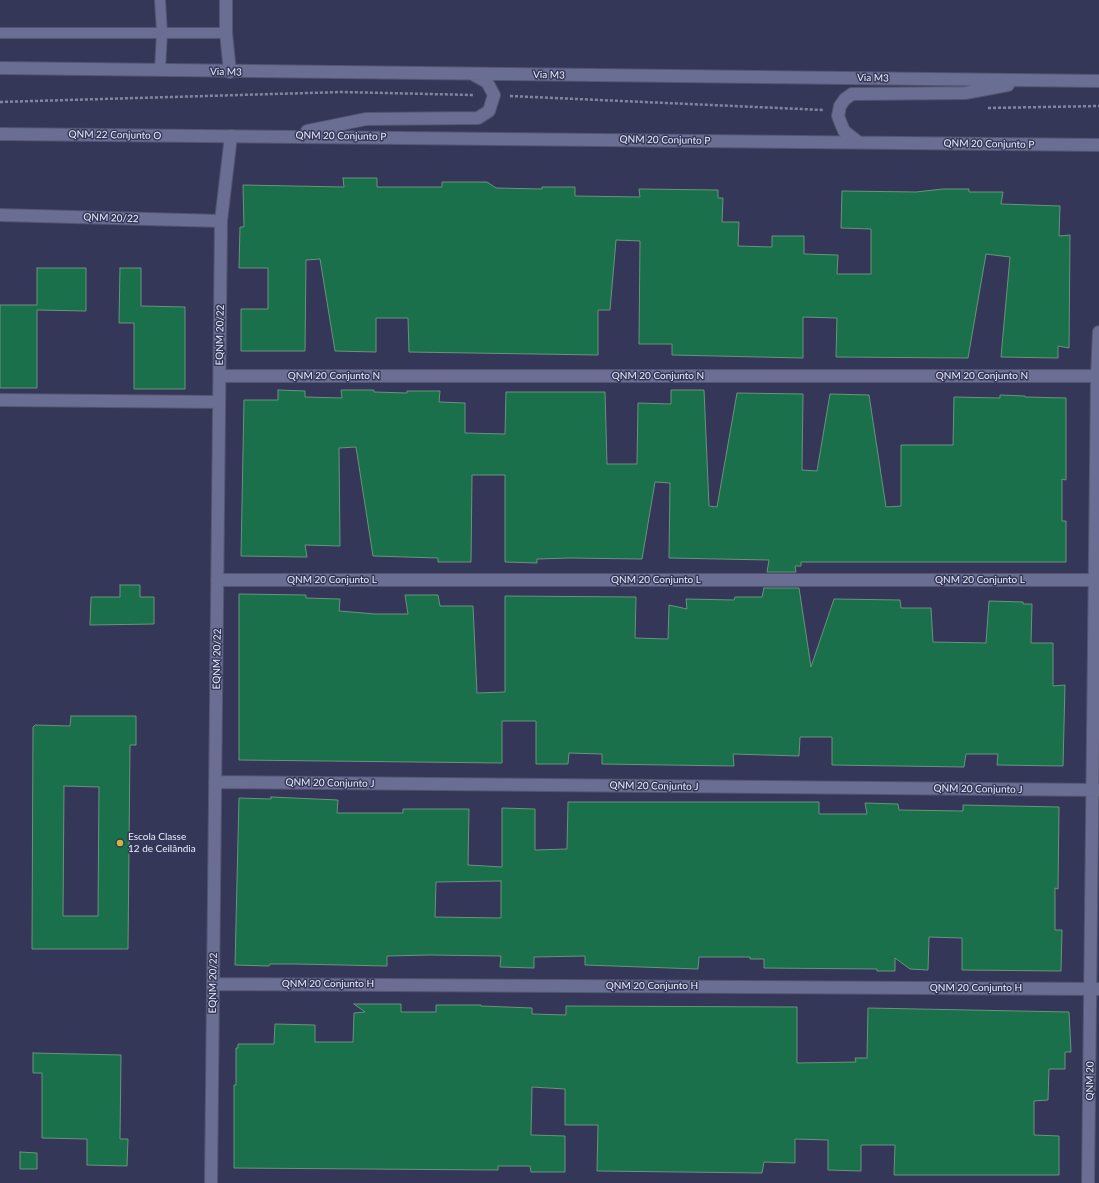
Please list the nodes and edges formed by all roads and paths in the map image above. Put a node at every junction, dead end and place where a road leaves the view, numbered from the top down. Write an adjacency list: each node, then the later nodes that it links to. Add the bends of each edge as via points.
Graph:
1 (160, 0): 3 (lane)
2 (226, 0): 5 (street)
3 (162, 32): 4 (lane); 5 (lane); 7 (lane)
4 (0, 33)
5 (226, 33): 8 (street)
6 (0, 68): 7 (street, Via M3)
7 (160, 70): 8 (street, Via M3)
8 (230, 72): 9 (street, Via M3)
9 (474, 75): 10 (street, Via M3); 12 (street, via 487,82)
10 (1035, 80): 11 (street, Via M3); 16 (street, via 965,93 852,94 844,99)
11 (1099, 81)
12 (494, 95): 13 (path, via 342,92); 16 (path); 19 (street, via 489,111 478,118 366,119)
13 (0, 102)
14 (1099, 106): 15 (path)
15 (980, 108)
16 (838, 110): 20 (street, via 841,127)
17 (0, 134): 18 (street, QNM 22 Conjunto O)
18 (231, 136): 19 (street, QNM 20 Conjunto P); 23 (street, EQNM 20/22)
19 (283, 136): 20 (street, QNM 20 Conjunto P)
20 (858, 142): 21 (street, QNM 20 Conjunto P)
21 (1099, 145)
22 (0, 215): 23 (street, QNM 20/22)
23 (221, 221): 25 (street, EQNM 20/22)
24 (1099, 332): 26 (street, QNM 20)
25 (220, 376): 26 (street, QNM 20 Conjunto N); 28 (street, EQNM 20/22)
26 (1098, 376): 30 (street, QNM 20)
27 (0, 400): 28 (street)
28 (219, 402): 29 (street, EQNM 20/22)
29 (217, 580): 30 (street, QNM 20 Conjunto L); 31 (street, EQNM 20/22)
30 (1097, 580): 32 (street, QNM 20)
31 (215, 782): 32 (street, QNM 20 Conjunto J); 33 (street, EQNM 20/22)
32 (1096, 790): 34 (street, QNM 20)
33 (213, 984): 34 (street, QNM 20 Conjunto H); 35 (street, EQNM 20/22)
34 (1095, 989): 36 (street, QNM 20)
35 (211, 1183)
36 (1088, 1183)

